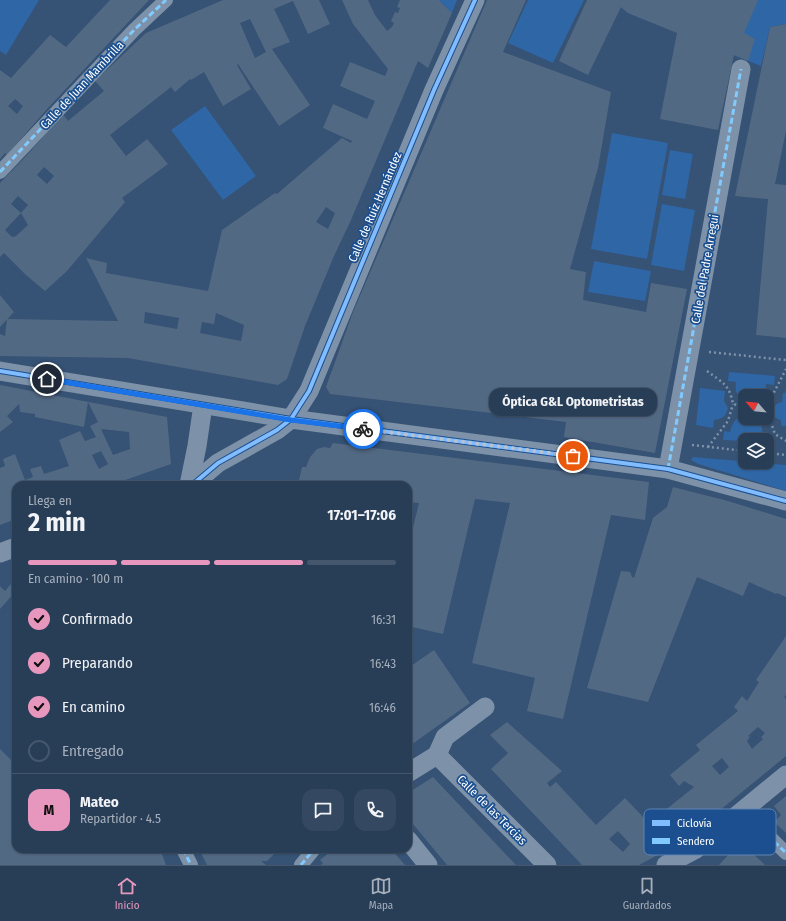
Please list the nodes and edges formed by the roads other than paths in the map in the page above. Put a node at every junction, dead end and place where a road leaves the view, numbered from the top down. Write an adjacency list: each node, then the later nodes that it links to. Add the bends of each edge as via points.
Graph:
1 (166, 0): 4 (street, Calle de Juan Mambrilla, via 134,30)
2 (475, 0): 8 (street, Calle de Ruiz Hernández, via 434,90 309,391)
3 (741, 69): 10 (street, Calle del Padre Arregui)
4 (0, 172)
5 (0, 371): 6 (street)
6 (203, 405): 7 (street); 11 (street)
7 (251, 413): 8 (street); 9 (street)
8 (291, 420): 9 (street); 10 (street)
9 (247, 447): 12 (street, via 218,463)
10 (668, 469): 13 (street)
11 (190, 481)
12 (197, 481)
13 (786, 501)
14 (12, 548): 15 (street)
15 (0, 553)
16 (484, 707): 17 (street, via 445,737)
17 (437, 755): 18 (street); 30 (street, Calle de las Tercias)
18 (412, 771)
19 (786, 775): 20 (street)
20 (743, 809)
21 (776, 842): 23 (street)
22 (412, 845): 29 (street)
23 (786, 852)
24 (186, 853): 27 (street)
25 (311, 853): 28 (street)
26 (685, 855): 31 (street)
27 (191, 865)
28 (301, 865)
29 (428, 865)
30 (547, 865)
31 (666, 865)

